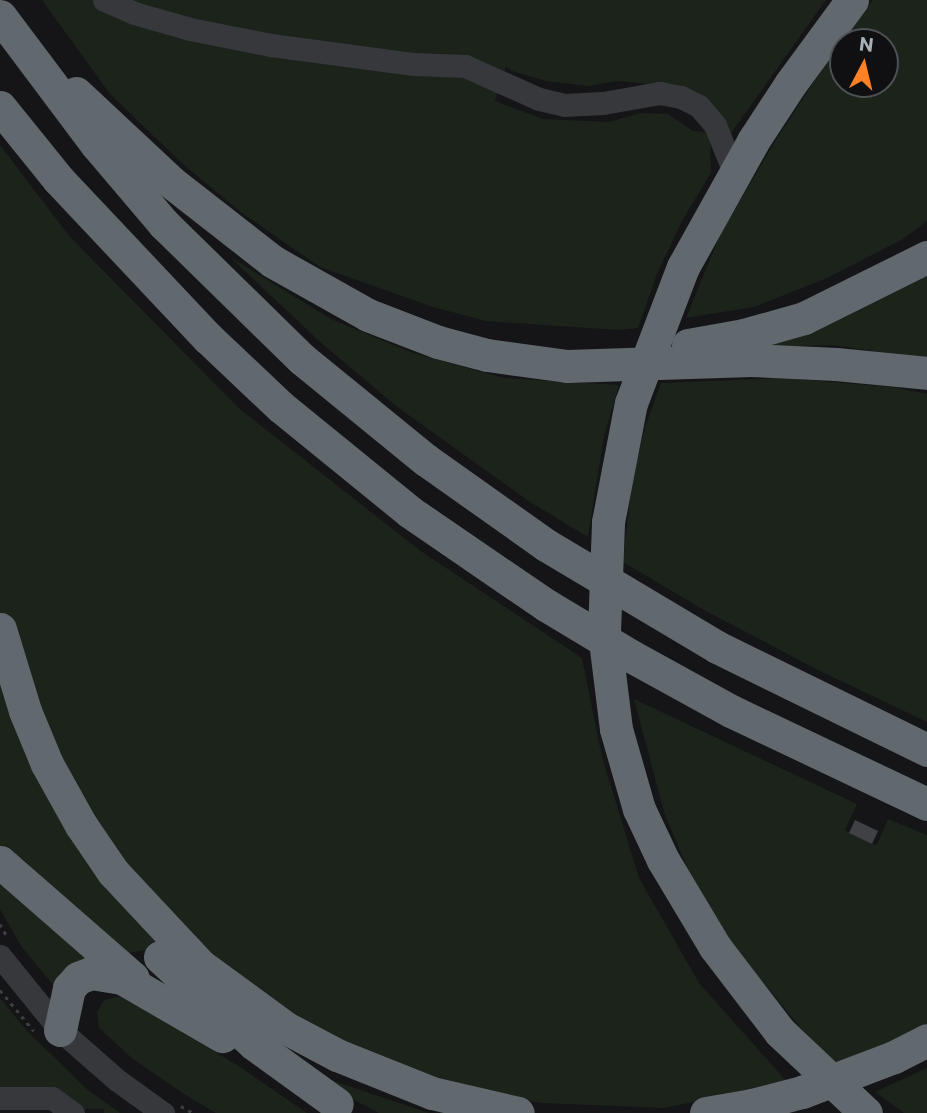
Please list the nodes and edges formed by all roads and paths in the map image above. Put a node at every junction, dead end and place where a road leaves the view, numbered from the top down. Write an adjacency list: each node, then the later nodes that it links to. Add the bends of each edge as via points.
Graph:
1 (104, 0): 6 (street, via 190,29 271,45 414,64 465,66 538,99 564,105 660,93 681,97 699,106 715,125)
2 (852, 0): 6 (highway)
3 (0, 16): 4 (highway)
4 (23, 48): 8 (highway, via 171,182 272,261 368,315 439,342); 12 (highway, via 164,224 302,359 426,460 546,545 717,648)
5 (0, 107): 13 (highway, via 58,179 208,338 281,407 410,512 546,605 631,656 731,710)
6 (734, 172): 20 (highway, bridge, via 683,267 631,402 608,522 604,632 616,729 639,809 663,860 750,996)
7 (927, 257): 8 (highway, via 804,318 744,335 618,352)
8 (515, 358): 9 (highway, via 567,366 751,360)
9 (927, 373)
10 (0, 629): 26 (highway, via 29,722 81,825 113,872 200,965 286,1028 337,1055 432,1093)
11 (0, 687): 22 (highway, via 29,769 64,834 113,903 142,938 244,1035)
12 (927, 750)
13 (927, 804)
14 (0, 862): 17 (highway, via 116,966)
15 (0, 924): 16 (path)
16 (5, 948): 18 (street)
17 (160, 998): 18 (highway, via 122,978 91,973 69,988); 22 (highway)
18 (60, 1030): 23 (street, via 117,1080)
19 (927, 1040): 27 (highway, bridge, via 802,1092)
20 (814, 1066): 28 (highway); 29 (highway)
21 (0, 1098): 24 (street, via 52,1098)
22 (345, 1108)
23 (171, 1109): 25 (path)
24 (74, 1113)
25 (193, 1113)
26 (518, 1113)
27 (706, 1113)
28 (848, 1113)
29 (866, 1113)

